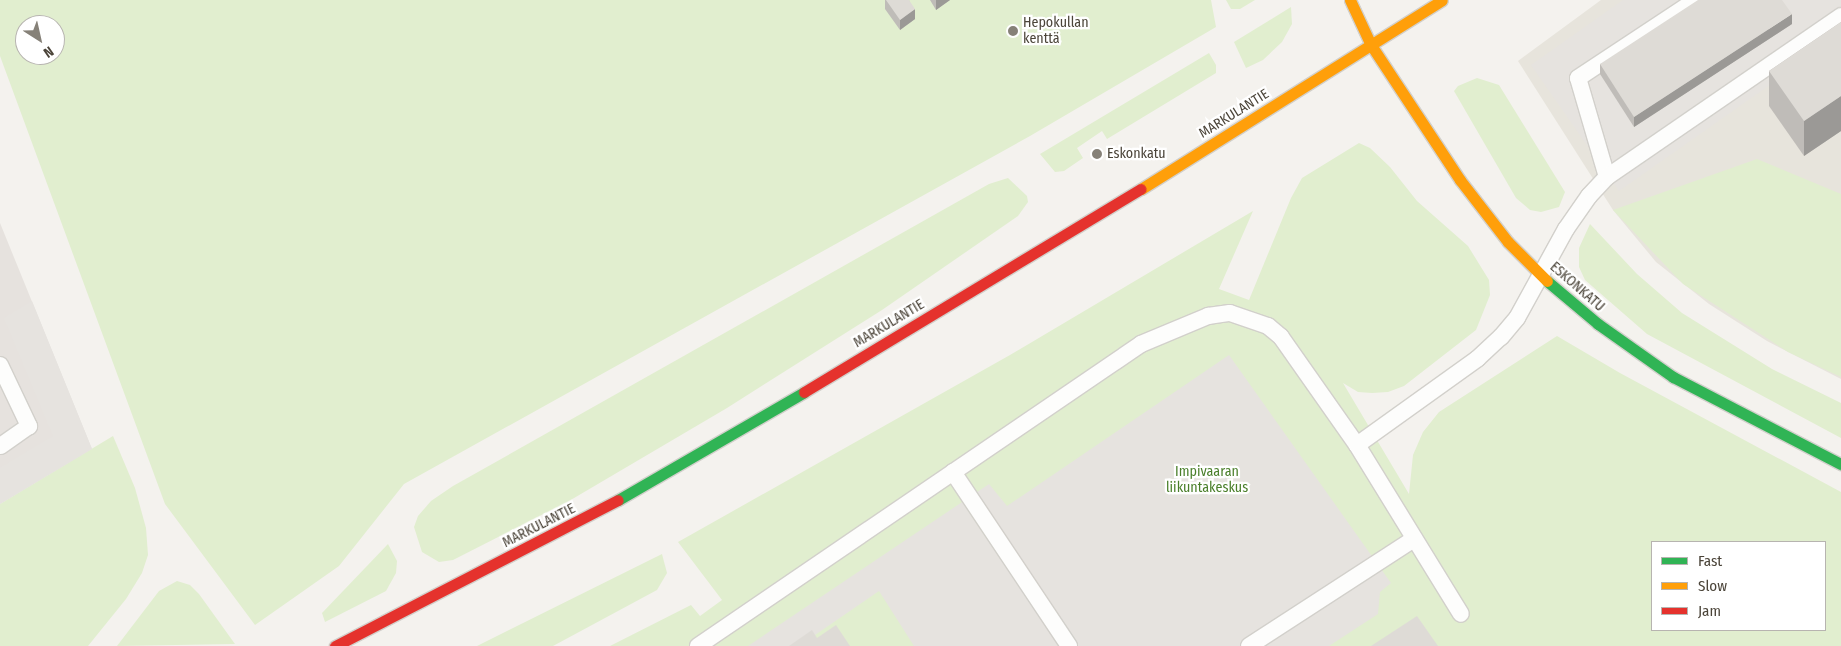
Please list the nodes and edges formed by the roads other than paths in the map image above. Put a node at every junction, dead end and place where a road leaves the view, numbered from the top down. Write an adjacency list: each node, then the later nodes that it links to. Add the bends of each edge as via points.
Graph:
1 (1350, 0): 5 (main road, ESKONKATU)
2 (1442, 0): 5 (main road, MARKULANTIE)
3 (1696, 0): 6 (lane, via 1578,78)
4 (1841, 16): 6 (lane)
5 (1371, 45): 7 (main road, ESKONKATU, via 1460,180 1508,242); 15 (main road, MARKULANTIE, via 1053,243 722,442 580,522)
6 (1607, 177): 7 (lane, via 1571,223)
7 (1541, 276): 9 (lane, via 1502,337 1477,359); 11 (main road, ESKONKATU, via 1598,324 1673,377)
8 (0, 365): 10 (lane, via 29,426)
9 (1357, 445): 12 (lane, via 1281,337 1268,326 1230,313 1208,316 1141,344); 13 (lane)
10 (0, 446)
11 (1841, 464)
12 (953, 472): 16 (lane); 17 (lane)
13 (1414, 539): 14 (lane); 18 (lane)
14 (1461, 614)
15 (334, 646)
16 (698, 646)
17 (1069, 646)
18 (1249, 646)

